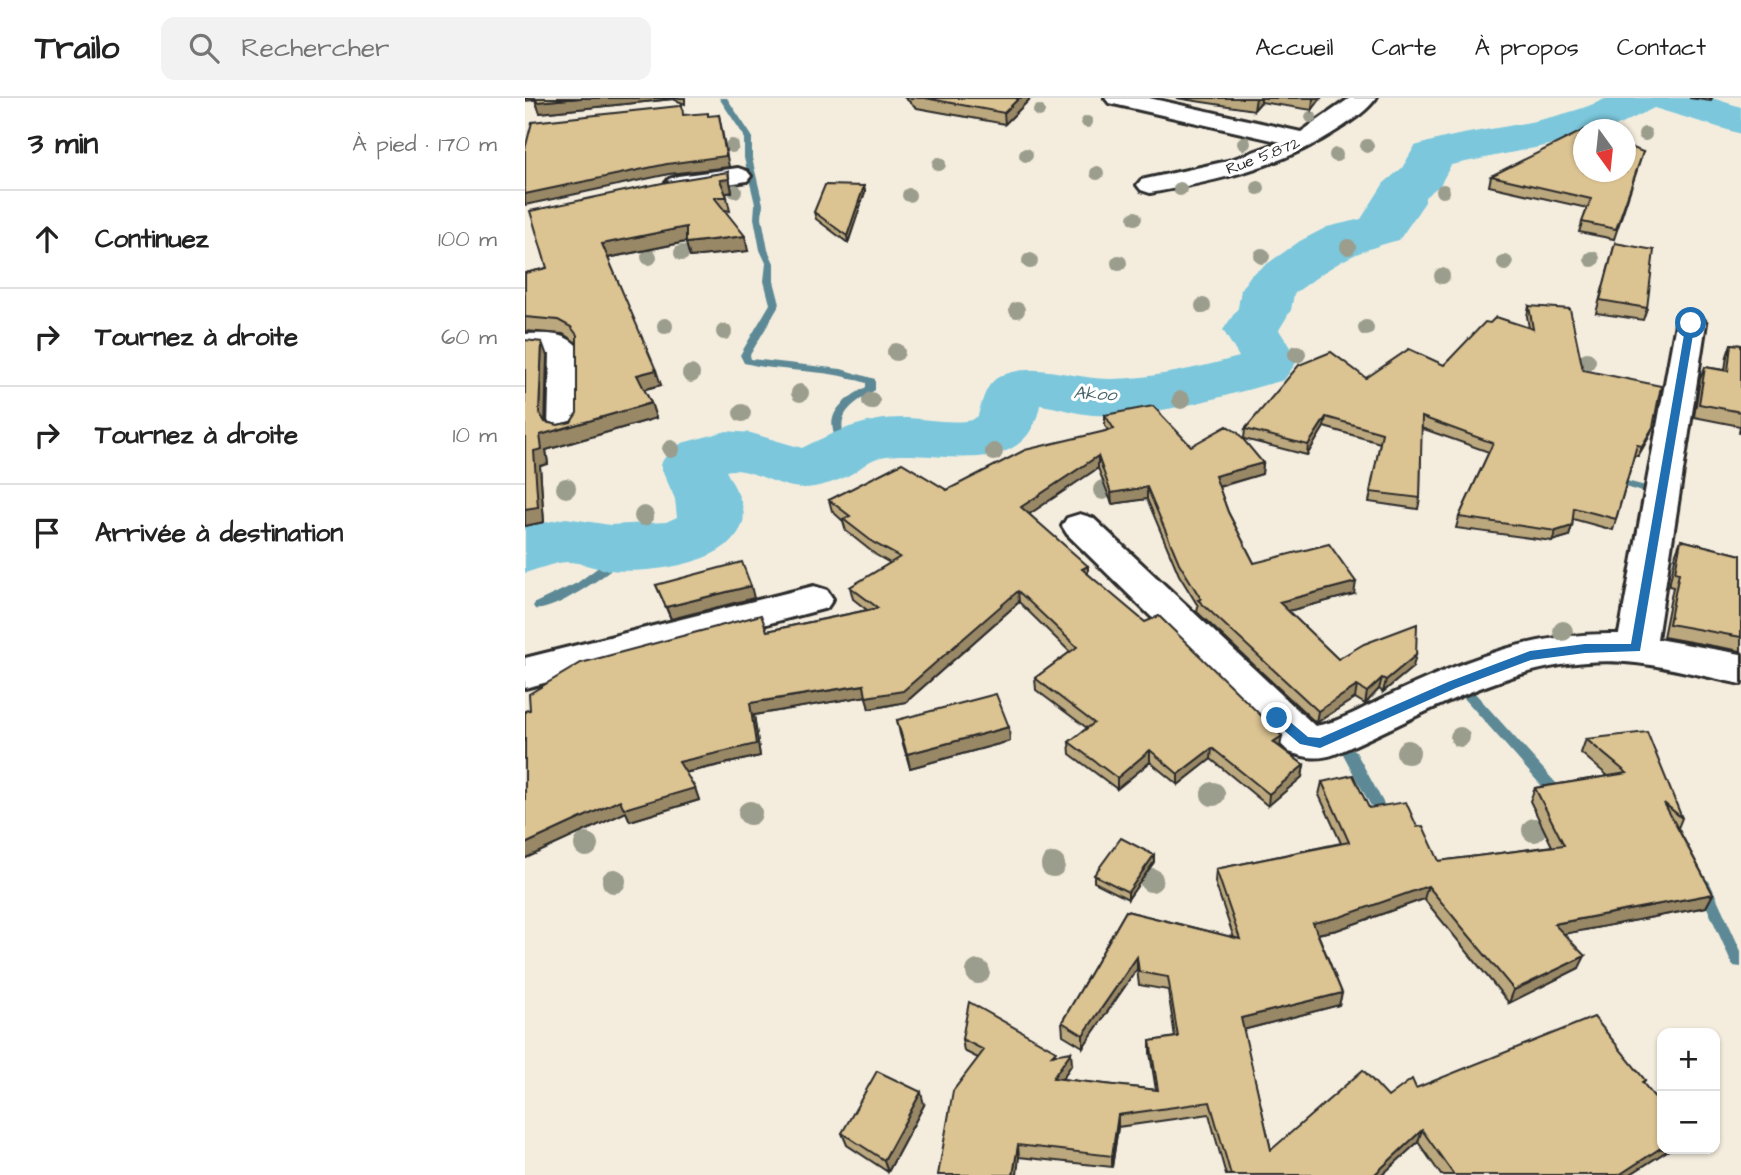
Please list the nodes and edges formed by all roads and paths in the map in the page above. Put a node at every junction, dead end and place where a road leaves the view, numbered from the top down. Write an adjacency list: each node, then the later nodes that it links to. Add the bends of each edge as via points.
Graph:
1 (1117, 98): 3 (street)
2 (1364, 98): 3 (street, Rue 5.872)
3 (1305, 140): 5 (street, Rue 5.872, via 1221,172)
4 (738, 176): 6 (street)
5 (1150, 185)
6 (656, 188)
7 (1691, 323): 12 (street)
8 (525, 343): 9 (street, via 553,342 565,350)
9 (564, 426)
10 (1080, 526): 12 (street, via 1304,741 1320,743 1530,656 1585,648)
11 (814, 599): 14 (street)
12 (1636, 649): 13 (street)
13 (1741, 669)
14 (525, 673)

